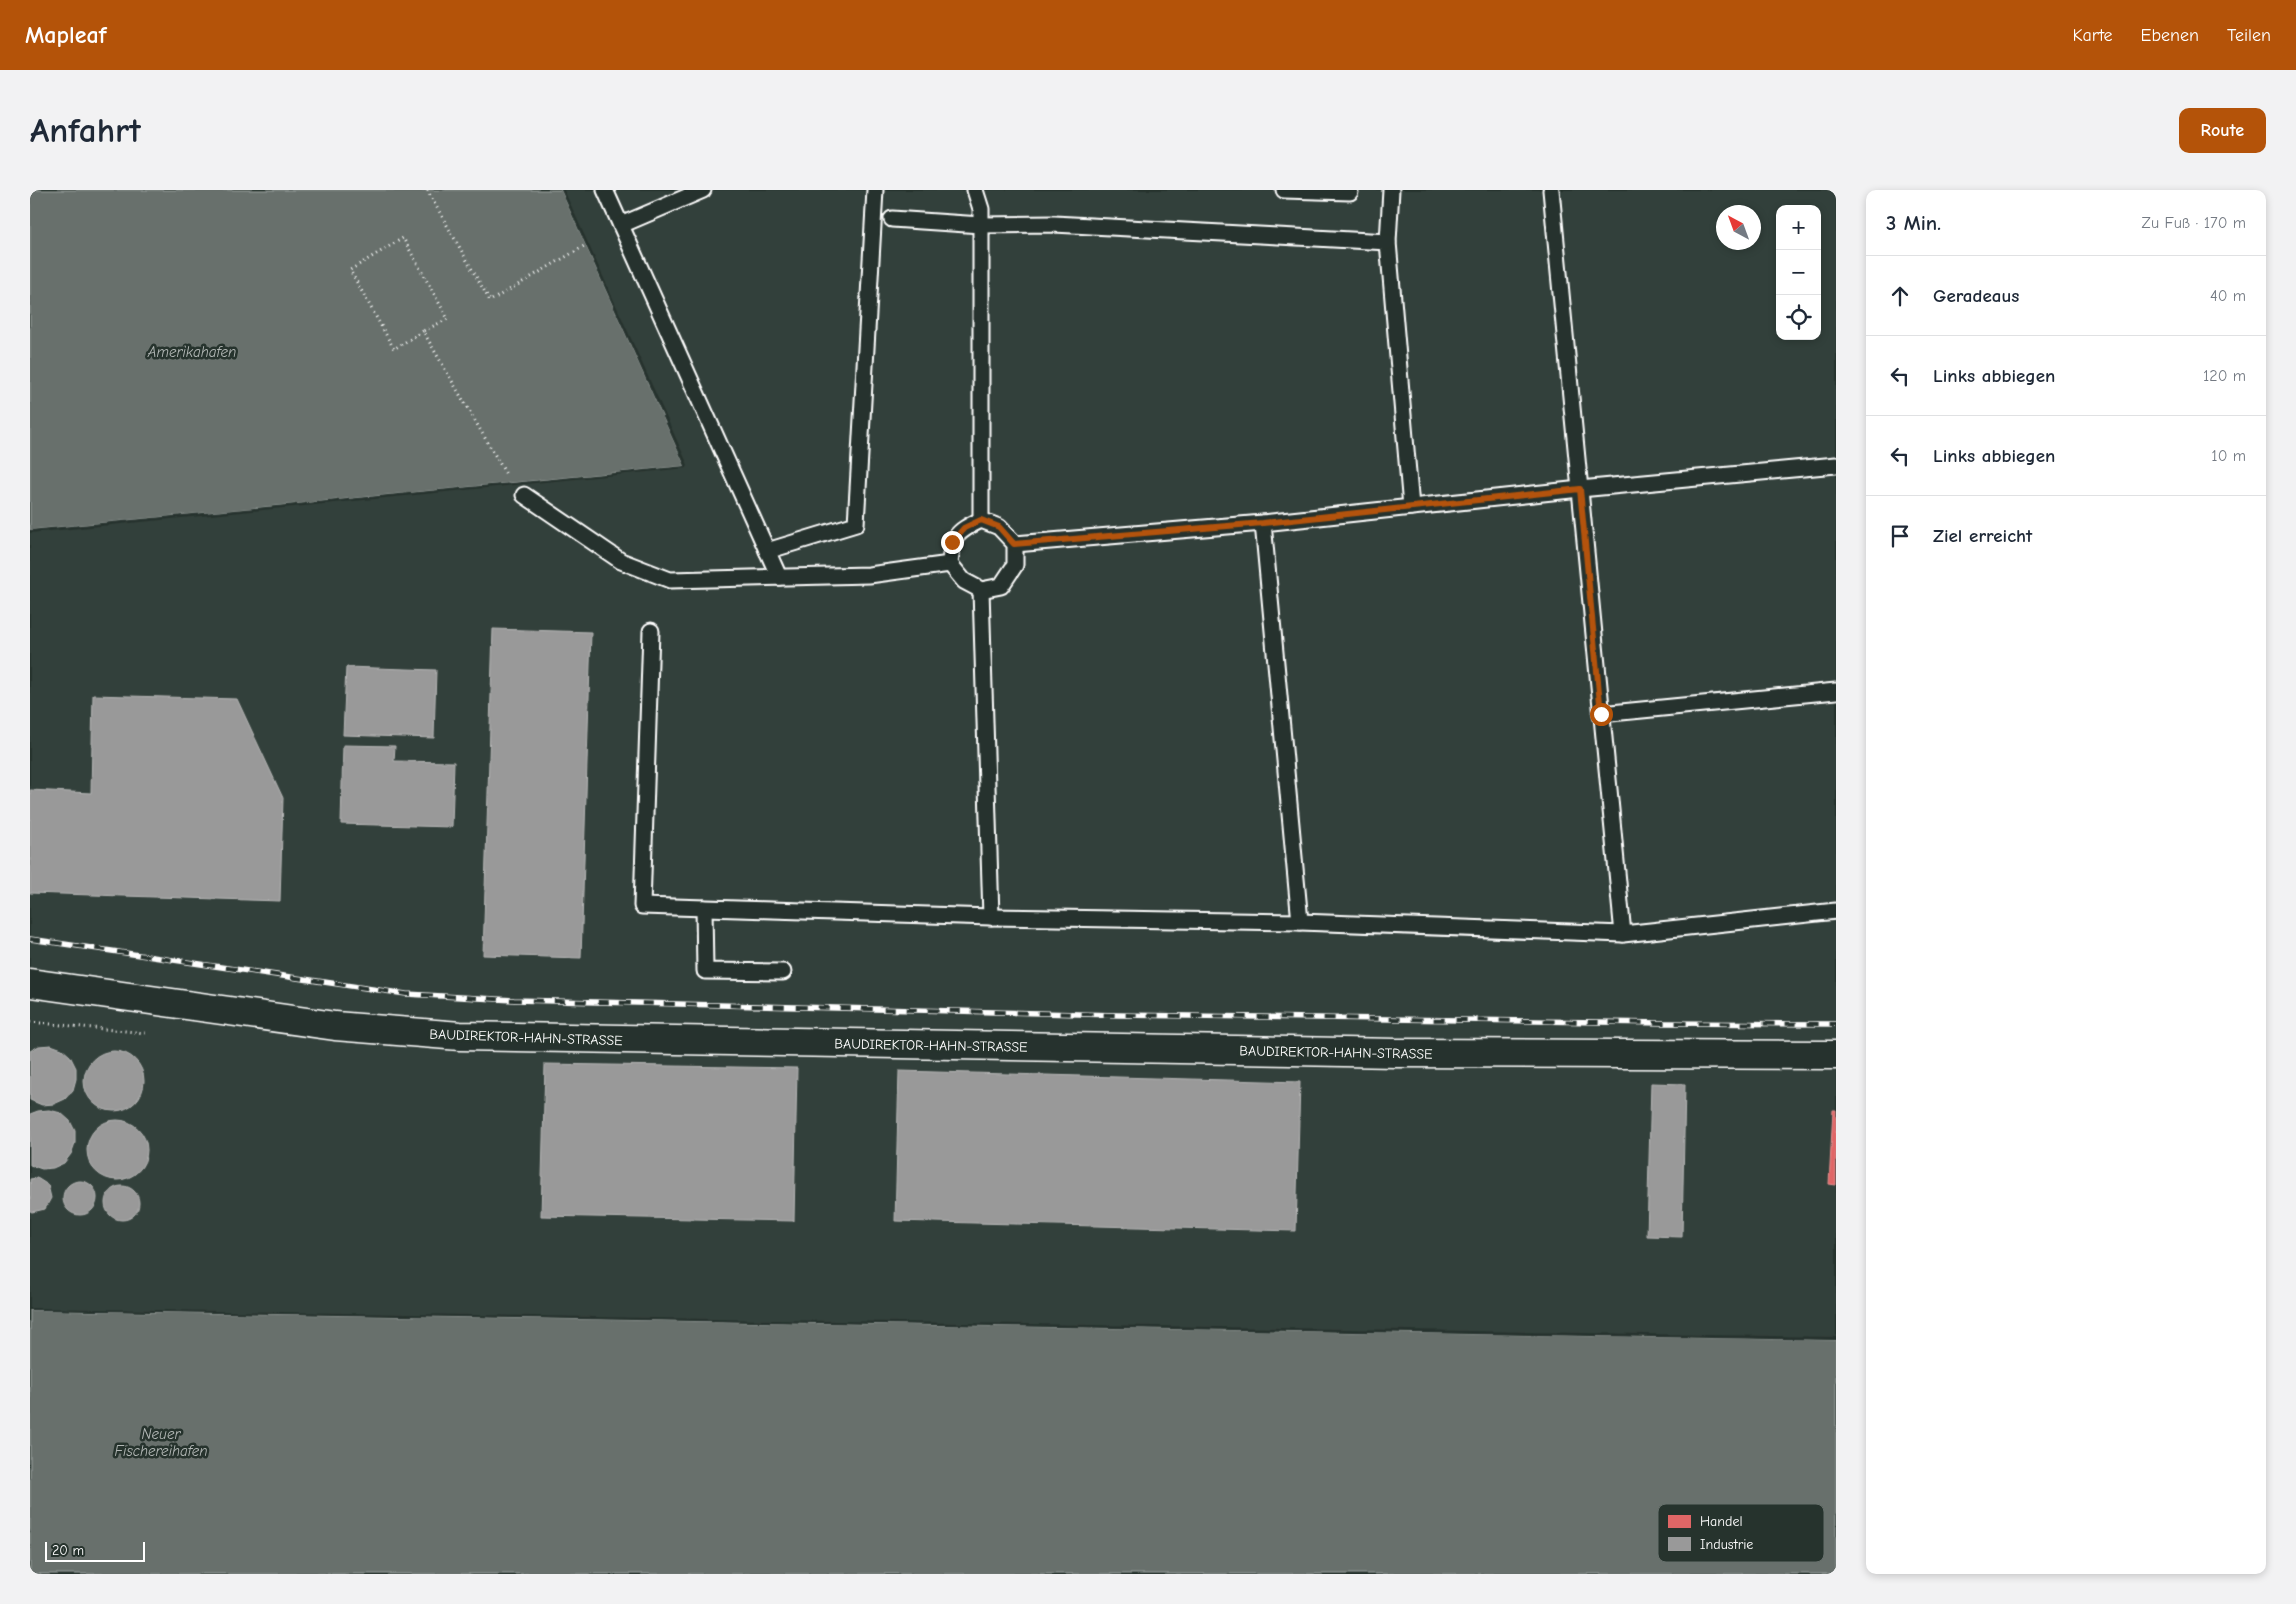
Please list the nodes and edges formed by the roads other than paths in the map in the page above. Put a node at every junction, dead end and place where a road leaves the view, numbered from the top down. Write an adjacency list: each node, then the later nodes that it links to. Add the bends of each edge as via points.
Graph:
1 (605, 190): 10 (lane)
2 (704, 190): 10 (lane)
3 (875, 190): 20 (lane, via 856,524)
4 (975, 190): 11 (lane, via 981,209)
5 (1284, 190): 8 (lane)
6 (1390, 190): 12 (lane)
7 (1551, 190): 14 (lane)
8 (1350, 192)
9 (892, 219): 11 (lane)
10 (621, 225): 20 (lane)
11 (981, 226): 12 (lane, via 1054,224); 17 (lane)
12 (1388, 242): 16 (lane)
13 (1836, 465): 14 (lane)
14 (1580, 489): 16 (lane); 26 (lane)
15 (524, 495): 22 (lane, via 621,561 670,580)
16 (1411, 507): 18 (lane)
17 (981, 520): 19 (lane, via 999,527); 21 (lane, via 964,528 952,542)
18 (1263, 523): 19 (lane); 30 (lane)
19 (1014, 544): 23 (lane, via 1015,564 1001,586)
20 (767, 551): 22 (lane)
21 (950, 564): 22 (lane, via 869,575); 23 (lane, via 964,581)
22 (778, 577)
23 (981, 590): 29 (lane)
24 (651, 631): 27 (lane, via 642,906)
25 (1836, 691): 26 (lane)
26 (1601, 714): 31 (lane)
27 (704, 908): 29 (lane); 32 (lane, via 705,971)
28 (1836, 911): 31 (lane)
29 (991, 917): 30 (lane)
30 (1300, 922): 31 (lane)
31 (1622, 934)
32 (783, 972)
33 (30, 983): 34 (street, BAUDIREKTOR-HAHN-STRASSE, via 335,1026 460,1036 1376,1053)
34 (1836, 1055)

